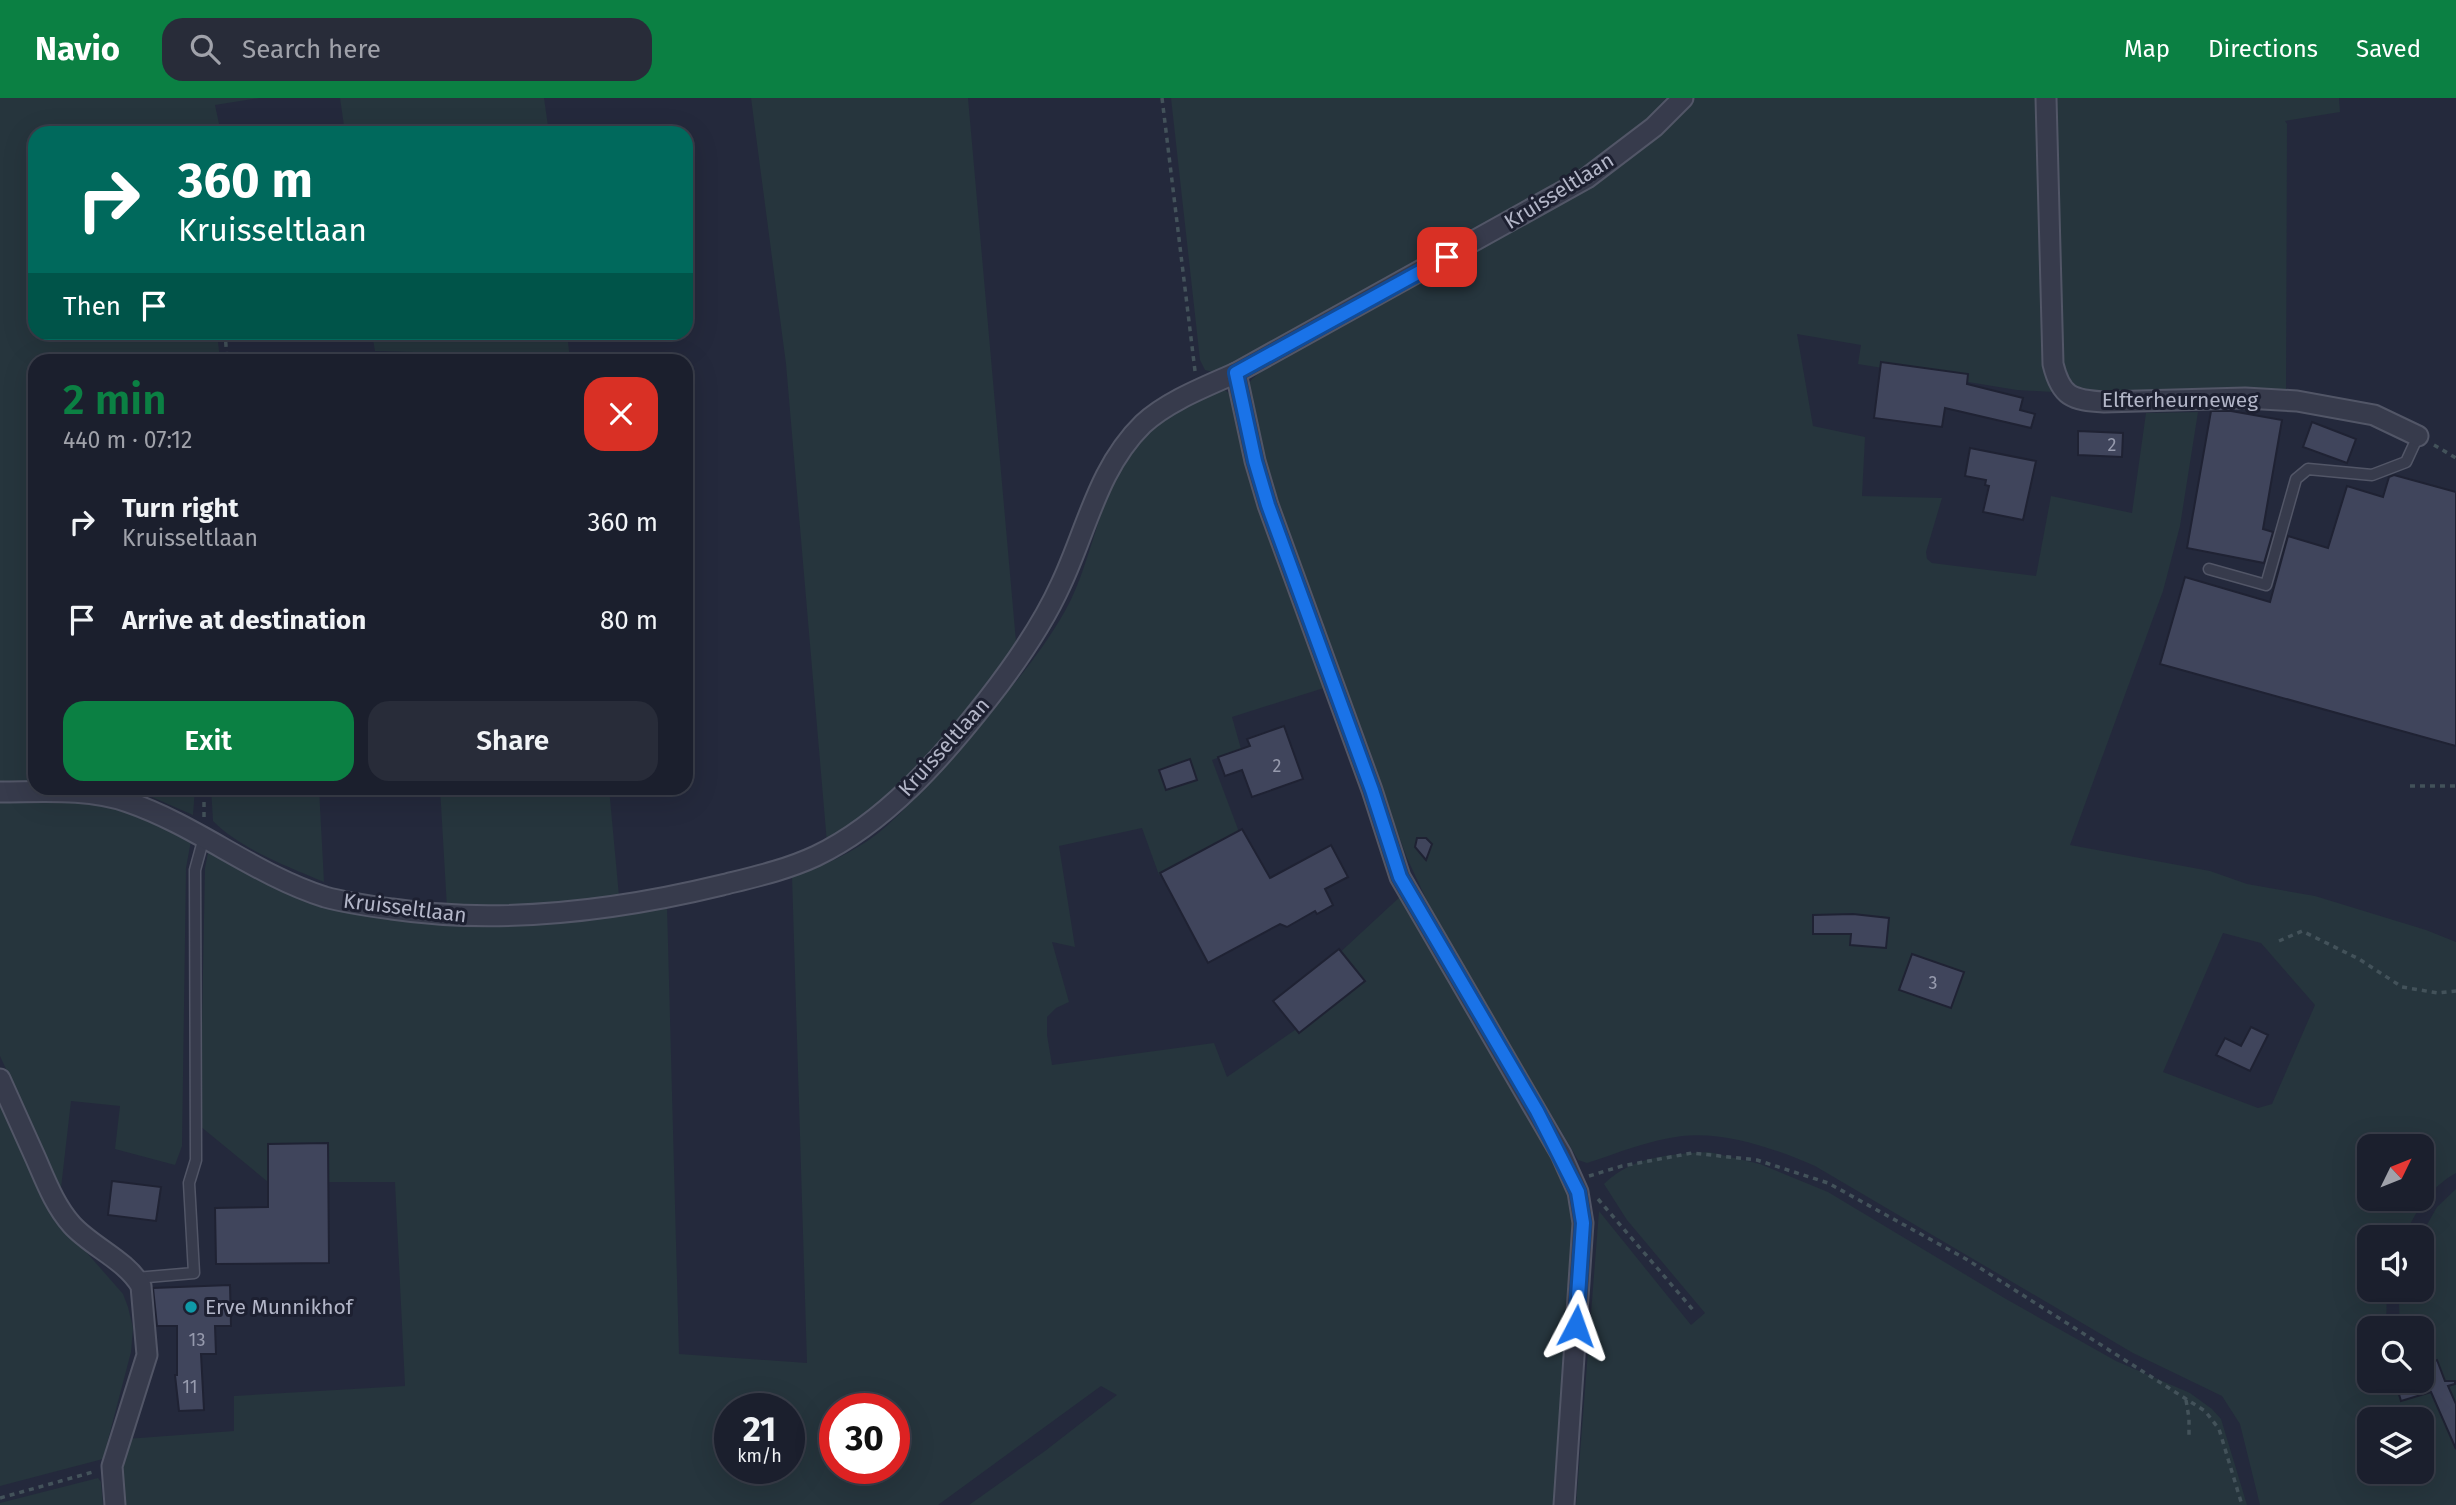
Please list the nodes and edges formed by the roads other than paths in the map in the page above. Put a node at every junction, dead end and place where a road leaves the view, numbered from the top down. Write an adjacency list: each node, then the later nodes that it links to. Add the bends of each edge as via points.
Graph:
1 (1683, 98): 3 (street, Kruisseltlaan, via 1654,127 1587,178)
2 (2046, 98): 4 (street, Elfterheurneweg, via 2053,364 2058,384 2069,395 2104,402 2297,401 2374,415)
3 (1236, 373): 9 (street, Kruisseltlaan, via 1146,421 1122,447 1102,481 1062,583 1036,633 988,700 891,804 865,827 817,855 772,873 670,898 484,917 432,915 328,898 284,882); 13 (street, via 1268,505 1400,877 1576,1186 1583,1223)
4 (2418, 436): 5 (lane, via 2406,462 2372,475 2308,469 2295,480 2266,585)
5 (2208, 569)
6 (0, 792): 7 (street, Kruisseltlaan)
7 (28, 792)
8 (88, 795): 9 (street, Kruisseltlaan, via 126,801)
9 (204, 836): 11 (lane, via 195,870 196,1160 189,1183 194,1273)
10 (0, 1079): 11 (street, via 55,1202 72,1226)
11 (136, 1278): 12 (street, via 141,1286 147,1355 112,1466)
12 (115, 1505)
13 (1564, 1505)

